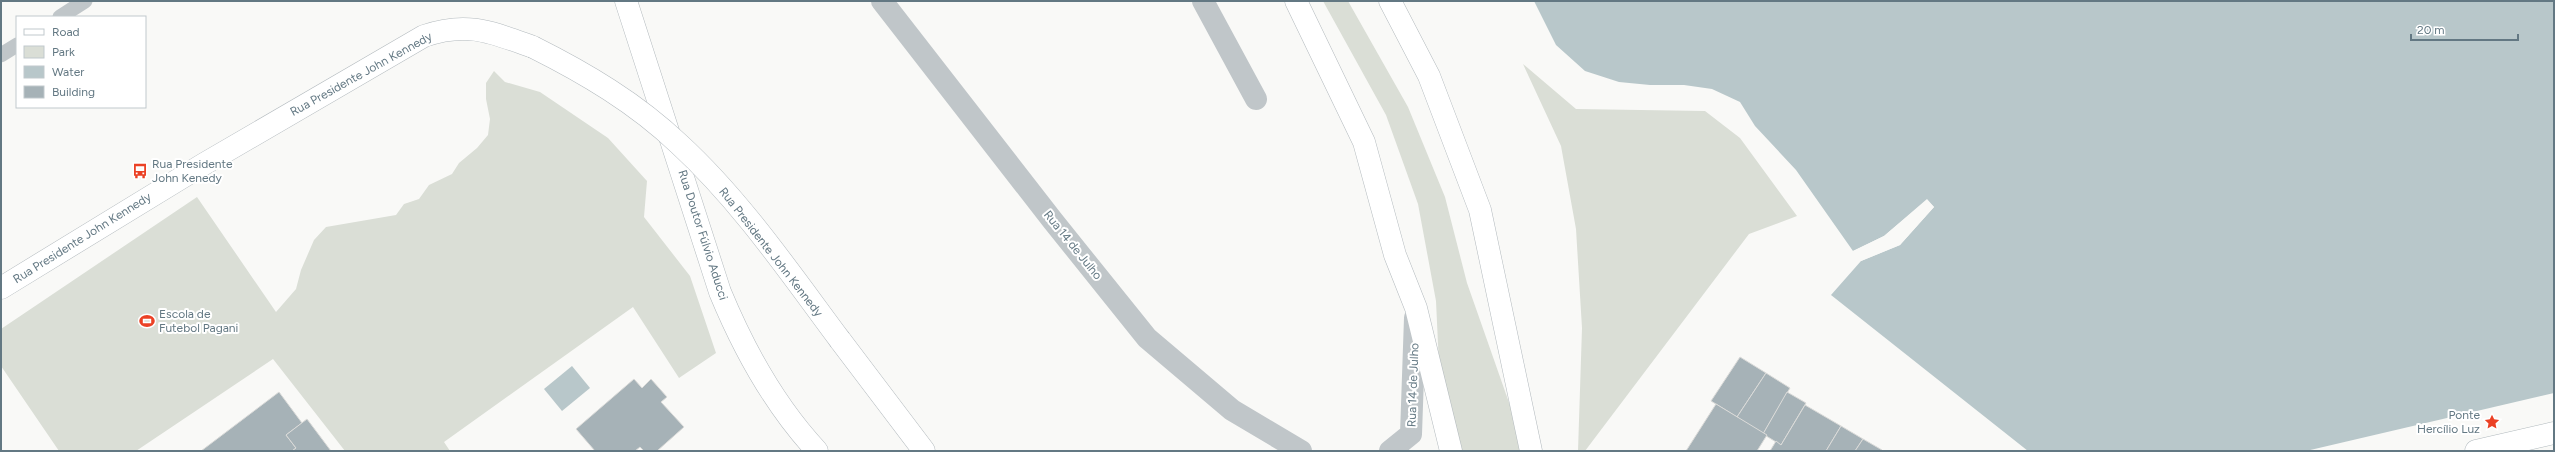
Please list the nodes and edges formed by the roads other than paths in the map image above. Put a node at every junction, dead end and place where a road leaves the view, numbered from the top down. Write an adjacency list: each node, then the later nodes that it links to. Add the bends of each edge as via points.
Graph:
1 (85, 1): 7 (lane)
2 (626, 1): 14 (main road, Rua Doutor Fúlvio Aducci, via 720,292 737,332 763,381)
3 (882, 1): 16 (street, Rua 14 de Julho, via 1147,338 1232,410)
4 (1203, 1): 10 (street)
5 (1296, 1): 12 (main road, via 1364,142 1395,256)
6 (1390, 1): 19 (main road, via 1429,76 1480,210)
7 (62, 16)
8 (16, 46): 9 (lane)
9 (1, 55)
10 (1256, 99)
11 (1, 288): 15 (main road, Rua Presidente John Kennedy, bridge, via 204,164 424,36 445,29 468,28 497,34 533,47 574,68 628,102 679,144 722,189 768,244)
12 (1416, 308): 17 (street, Rua 14 de Julho, via 1411,434); 18 (main road)
13 (2554, 433): 20 (main road)
14 (817, 451)
15 (924, 451)
16 (1300, 451)
17 (1390, 451)
18 (1450, 451)
19 (1531, 451)
20 (2476, 451)

